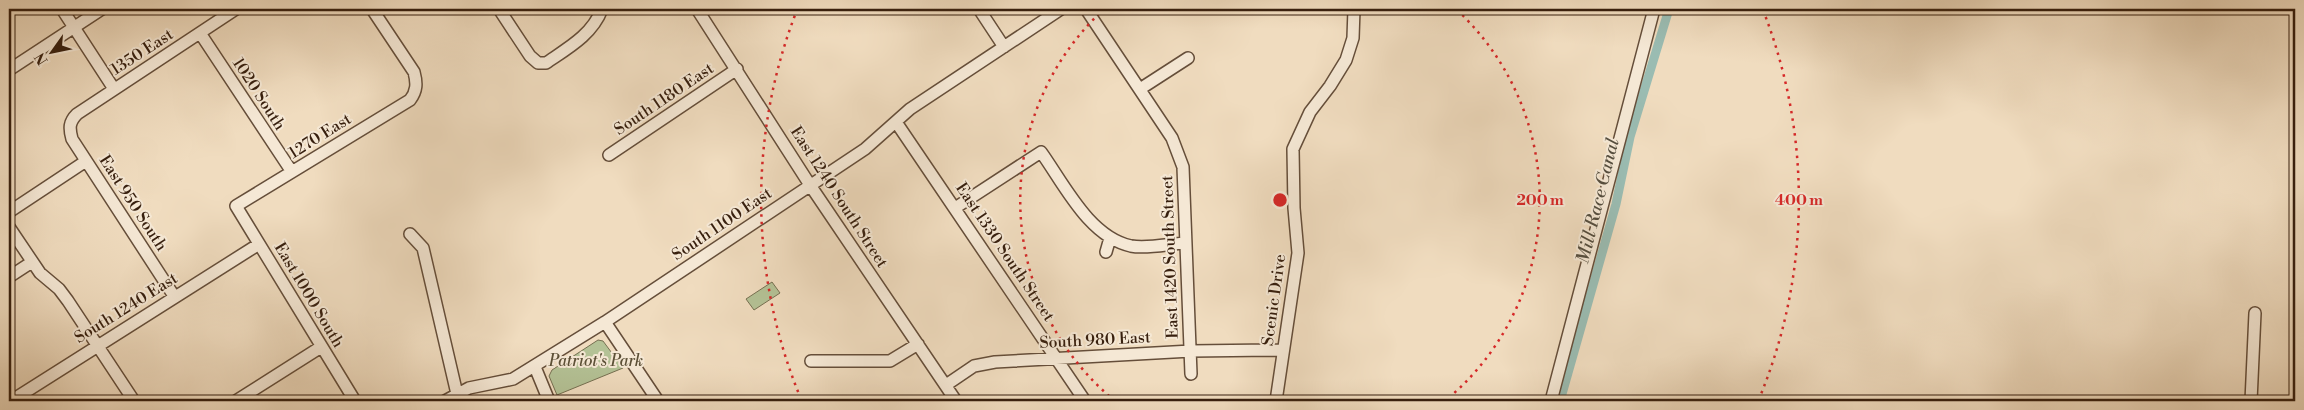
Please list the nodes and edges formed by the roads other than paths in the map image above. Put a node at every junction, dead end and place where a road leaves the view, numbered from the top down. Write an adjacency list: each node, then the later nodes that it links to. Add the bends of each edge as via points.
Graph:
1 (62, 9): 13 (street)
2 (102, 9): 13 (street)
3 (236, 9): 14 (street, 1350 East)
4 (372, 9): 25 (street, 1270 East, via 414,72 416,88 410,100)
5 (499, 9): 6 (street, via 538,63 546,63 583,38 598,20)
6 (602, 9)
7 (697, 9): 17 (street, East 1240 South Street)
8 (979, 9): 15 (street)
9 (1060, 9): 15 (street, South 1100 East)
10 (1086, 9): 19 (street, East 1420 South Street)
11 (1354, 9): 44 (street, Scenic Drive, via 1353,38 1346,60 1310,112 1293,149 1298,252)
12 (1654, 9): 62 (street)
13 (74, 27): 18 (street); 20 (street)
14 (200, 32): 20 (street, 1350 East); 25 (street, 1020 South)
15 (1004, 47): 21 (street, South 1100 East, via 910,109)
16 (1188, 58): 19 (street)
17 (737, 69): 23 (street, South 1180 East); 26 (street, East 1240 South Street)
18 (9, 70)
19 (1140, 89): 33 (street, East 1420 South Street, via 1172,138 1183,167)
20 (114, 90): 22 (street, 1350 East, via 77,114)
21 (896, 122): 26 (street, South 1100 East, via 865,149); 28 (street, East 1330 South Street)
22 (70, 125): 24 (street, East 950 South, via 72,139)
23 (609, 155)
24 (86, 161): 29 (street); 38 (street, East 950 South)
25 (292, 172): 27 (street, 1270 East)
26 (810, 185): 40 (street, South 1100 East); 41 (street, East 1240 South Street)
27 (236, 206): 34 (street, East 1000 South)
28 (955, 208): 32 (street, via 1041,152 1090,222); 46 (street, East 1330 South Street)
29 (9, 212)
30 (9, 227): 36 (street)
31 (410, 234): 51 (street, via 423,248)
32 (1110, 238): 33 (street, via 1132,246); 35 (street)
33 (1185, 243): 45 (street, East 1420 South Street)
34 (260, 244): 38 (street, South 1240 East); 43 (street, East 1000 South)
35 (1106, 252)
36 (32, 262): 37 (street); 42 (street, via 63,295)
37 (9, 277)
38 (174, 296): 42 (street, South 1240 East)
39 (2255, 313): 63 (street)
40 (605, 322): 48 (street, South 1100 East); 58 (street)
41 (918, 344): 47 (street, via 890,361); 50 (street, East 1240 South Street)
42 (97, 346): 52 (street, South 1240 East); 53 (street)
43 (321, 346): 54 (street); 55 (street, East 1000 South)
44 (1283, 350): 45 (street, South 980 East); 61 (street, Scenic Drive)
45 (1191, 351): 46 (street, South 980 East); 49 (street, East 1420 South Street)
46 (1057, 358): 50 (street, South 980 East, via 974,366); 60 (street, East 1330 South Street)
47 (811, 361)
48 (535, 366): 51 (street, South 1100 East, via 513,379 469,388); 57 (street)
49 (1191, 374)
50 (946, 385): 59 (street, East 1240 South Street)
51 (457, 394): 56 (street, South 1100 East)
52 (11, 401)
53 (134, 401)
54 (236, 401)
55 (355, 401)
56 (445, 401)
57 (549, 401)
58 (658, 401)
59 (956, 401)
60 (1085, 401)
61 (1276, 401)
62 (1551, 401)
63 (2251, 401)

